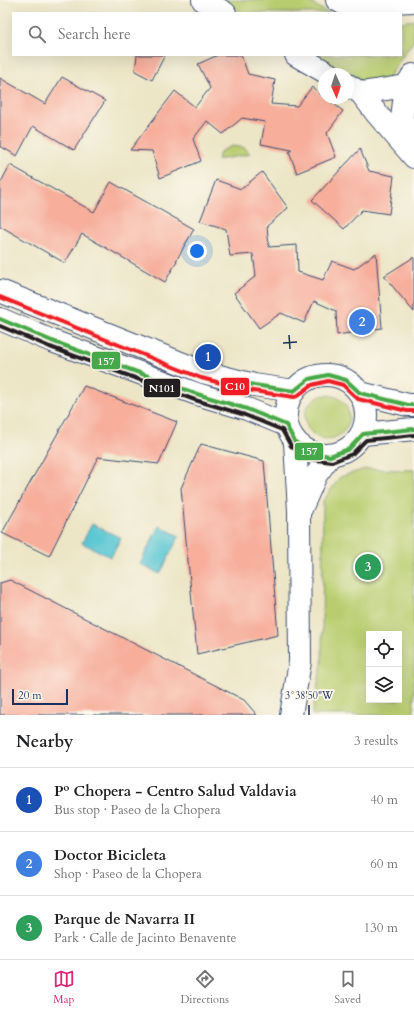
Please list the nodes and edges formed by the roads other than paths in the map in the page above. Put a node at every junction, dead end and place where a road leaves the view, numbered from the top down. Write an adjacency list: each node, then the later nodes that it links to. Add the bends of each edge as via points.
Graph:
1 (203, 0): 4 (main road)
2 (337, 0): 3 (main road, via 344,4)
3 (414, 1)
4 (223, 12)
5 (298, 56): 6 (main road)
6 (319, 68)
7 (410, 80): 8 (main road); 9 (main road, via 402,118)
8 (355, 89): 9 (main road)
9 (413, 156)
10 (0, 291): 12 (main road, via 203,372 254,385)
11 (0, 319): 16 (main road, via 59,344 197,394 247,409)
12 (294, 391): 13 (main road, via 309,379 328,375 346,380); 16 (main road, via 286,407)
13 (360, 393): 14 (main road); 17 (main road, via 366,406 367,420)
14 (414, 405)
15 (414, 430): 17 (main road)
16 (291, 434): 18 (main road, via 311,453); 19 (main road)
17 (363, 434): 18 (main road, via 349,449)
18 (330, 456): 19 (main road, via 316,475)
19 (299, 512): 20 (main road, via 300,662)
20 (291, 715)

